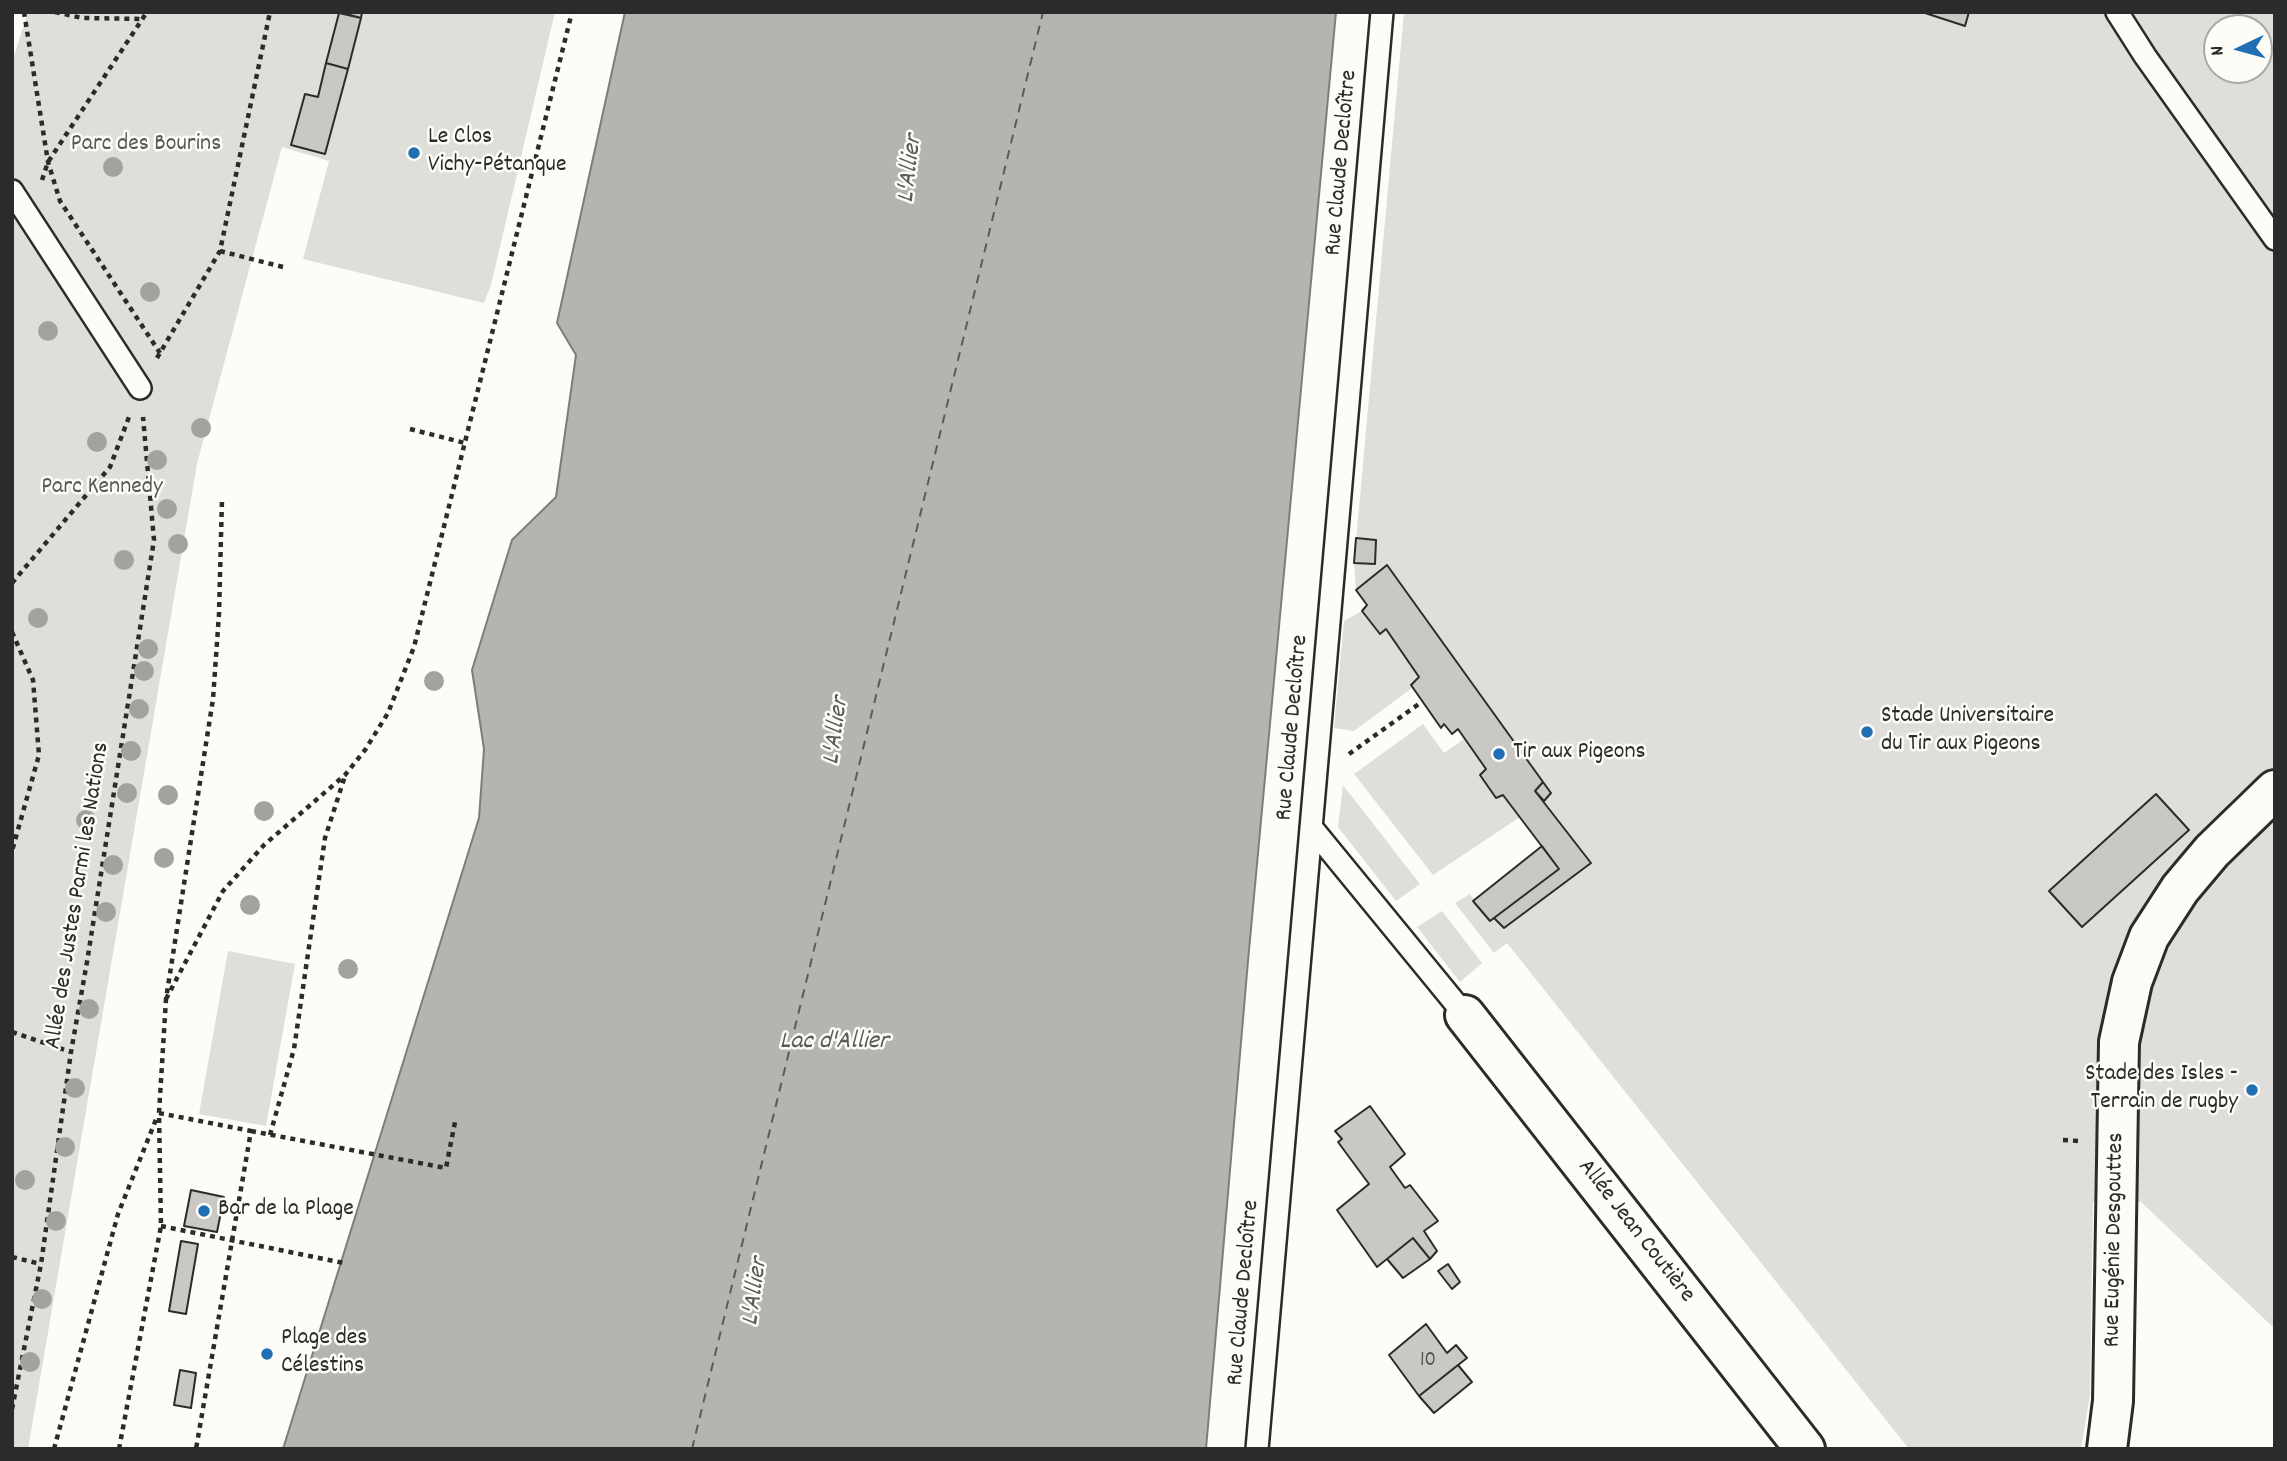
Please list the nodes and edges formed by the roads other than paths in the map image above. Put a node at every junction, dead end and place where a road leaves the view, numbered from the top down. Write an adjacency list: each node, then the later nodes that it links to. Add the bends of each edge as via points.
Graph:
1 (1382, 12): 7 (lane, Rue Claude Decloître)
2 (2117, 12): 4 (lane)
3 (12, 191): 5 (lane)
4 (2275, 239)
5 (140, 388)
6 (2275, 790): 11 (street, Rue Eugénie Desgouttes, via 2180,889 2149,937 2132,982 2119,1042 2113,1401)
7 (1311, 827): 8 (lane); 9 (lane, Rue Claude Decloître)
8 (1465, 1015): 10 (street, Allée Jean Coutière)
9 (1257, 1449)
10 (1805, 1449)
11 (2107, 1449)

